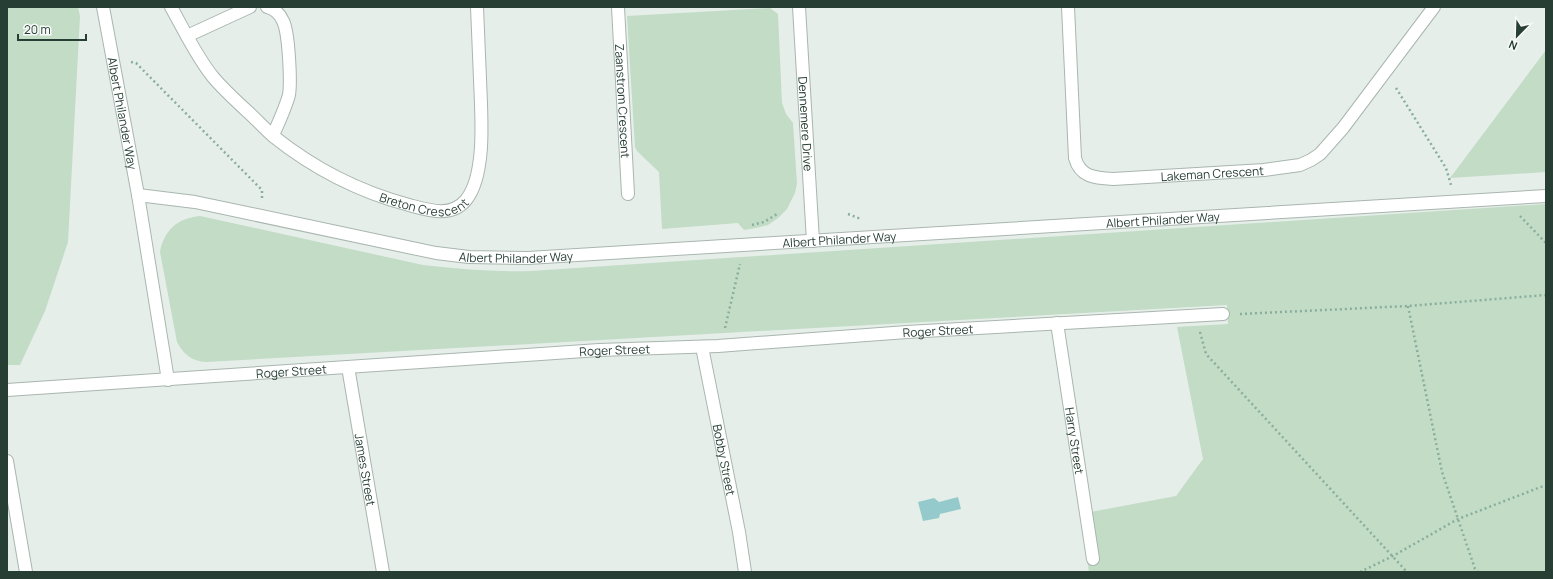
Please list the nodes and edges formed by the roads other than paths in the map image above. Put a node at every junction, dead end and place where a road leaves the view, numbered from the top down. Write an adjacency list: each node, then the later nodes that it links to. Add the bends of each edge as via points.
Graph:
1 (103, 7): 13 (street, Albert Philander Way)
2 (171, 7): 10 (street, Breton Crescent)
3 (250, 7): 10 (street)
4 (267, 7): 11 (street, via 277,13 285,26 290,81 286,104)
5 (477, 7): 11 (street, Breton Crescent, via 481,145 471,193 459,207 454,210 430,210 370,193 319,167)
6 (618, 7): 12 (street, Zaanstrom Crescent)
7 (799, 7): 15 (street, Dennemere Drive)
8 (1068, 7): 9 (street, Lakeman Crescent, via 1075,158 1083,173 1113,179 1264,170 1300,165 1312,160 1343,128)
9 (1434, 7)
10 (187, 36): 11 (street, Breton Crescent, via 212,76)
11 (273, 136)
12 (628, 194)
13 (138, 195): 15 (street, Albert Philander Way, via 195,202 436,253 469,257 528,258); 20 (street, Albert Philander Way)
14 (1546, 196): 15 (street, Albert Philander Way)
15 (813, 241)
16 (1223, 314): 17 (street, Roger Street)
17 (1057, 323): 18 (street, Roger Street); 23 (street, Harry Street)
18 (702, 347): 19 (street, Roger Street, via 599,350); 26 (street, Bobby Street)
19 (348, 367): 20 (street, Roger Street); 25 (street, James Street)
20 (168, 380): 21 (street, Roger Street)
21 (7, 390)
22 (7, 461): 24 (street)
23 (1093, 559)
24 (26, 572)
25 (383, 572)
26 (745, 572)

